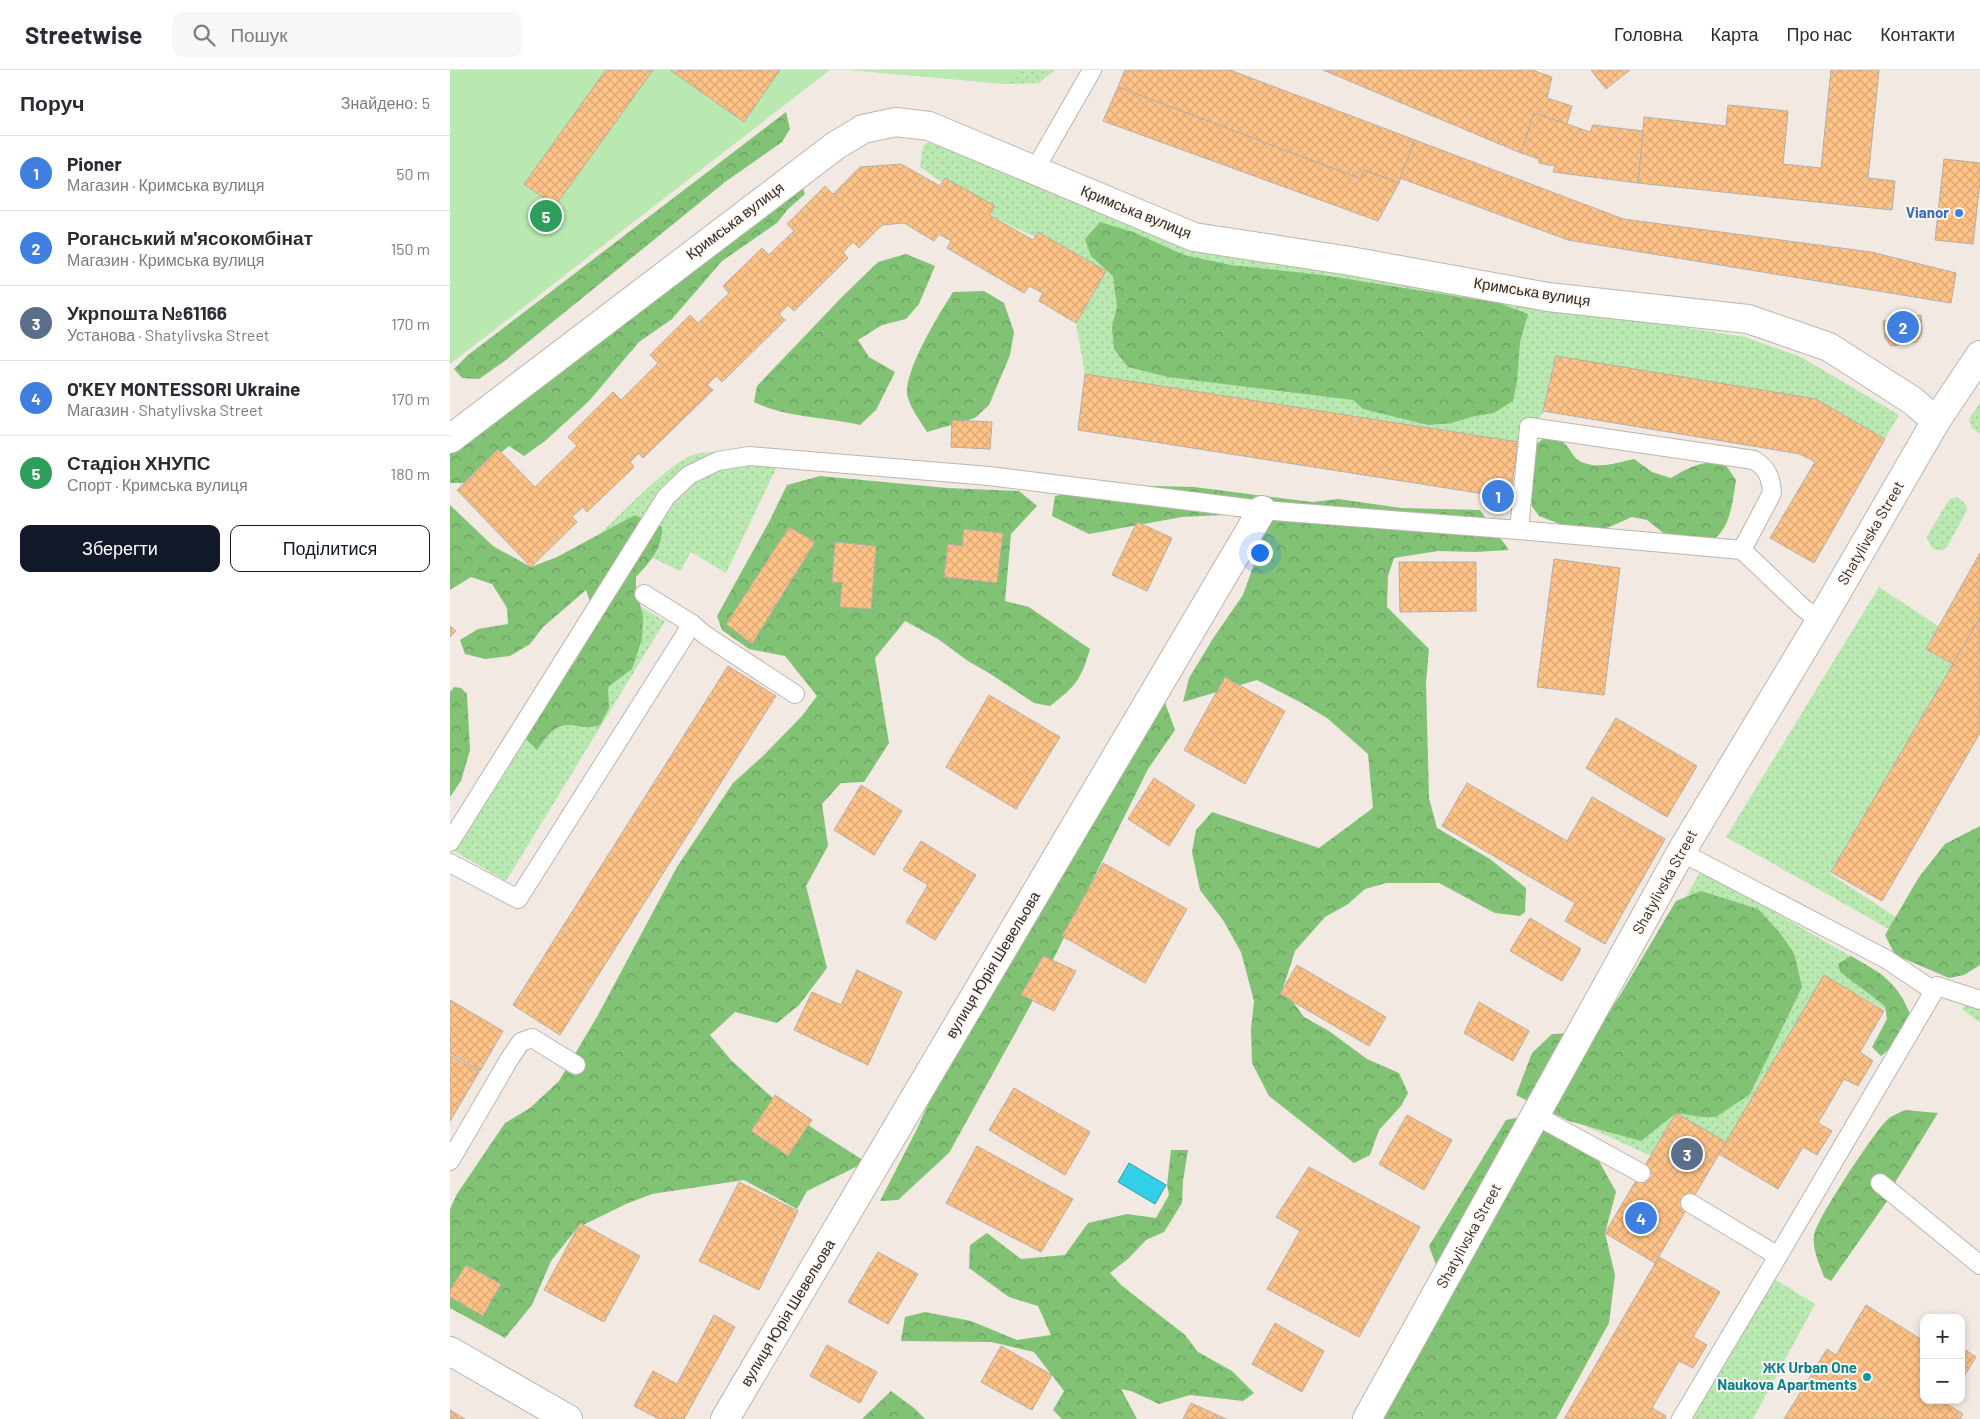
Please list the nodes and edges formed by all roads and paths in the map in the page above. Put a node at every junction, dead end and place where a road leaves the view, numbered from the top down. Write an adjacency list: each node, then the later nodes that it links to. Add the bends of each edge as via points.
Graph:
1 (1092, 70): 2 (lane)
2 (1034, 170): 4 (street, Кримська вулиця, via 1194,237 1548,297 1748,319 1829,347); 5 (street, Кримська вулиця, via 929,126 896,122 863,129 835,146)
3 (1980, 355): 4 (street, Shatylivska Street)
4 (1936, 421): 10 (street, Shatylivska Street)
5 (450, 439)
6 (1262, 510): 7 (lane); 13 (lane, via 989,476 749,456 718,460 689,475 666,497); 28 (street, вулиця Юрія Шевельова)
7 (1519, 530): 8 (lane); 8 (lane, via 1529,427 1754,460 1768,473 1772,493)
8 (1742, 550): 10 (lane)
9 (644, 594): 11 (lane)
10 (1820, 621): 14 (street, Shatylivska Street)
11 (692, 624): 12 (lane); 15 (lane, via 518,899)
12 (795, 694)
13 (450, 842)
14 (1681, 852): 16 (lane, via 1886,959); 19 (street, Shatylivska Street)
15 (450, 863)
16 (1934, 991): 17 (lane, via 1938,986); 24 (lane)
17 (1980, 1000)
18 (576, 1066): 20 (lane, via 532,1038 521,1042)
19 (1535, 1115): 21 (lane); 29 (street, Shatylivska Street)
20 (450, 1161)
21 (1641, 1173)
22 (1880, 1183): 25 (lane)
23 (1690, 1203): 24 (lane)
24 (1778, 1256): 30 (lane)
25 (1980, 1265)
26 (450, 1352): 27 (street)
27 (568, 1419)
28 (725, 1419)
29 (1367, 1419)
30 (1681, 1419)

